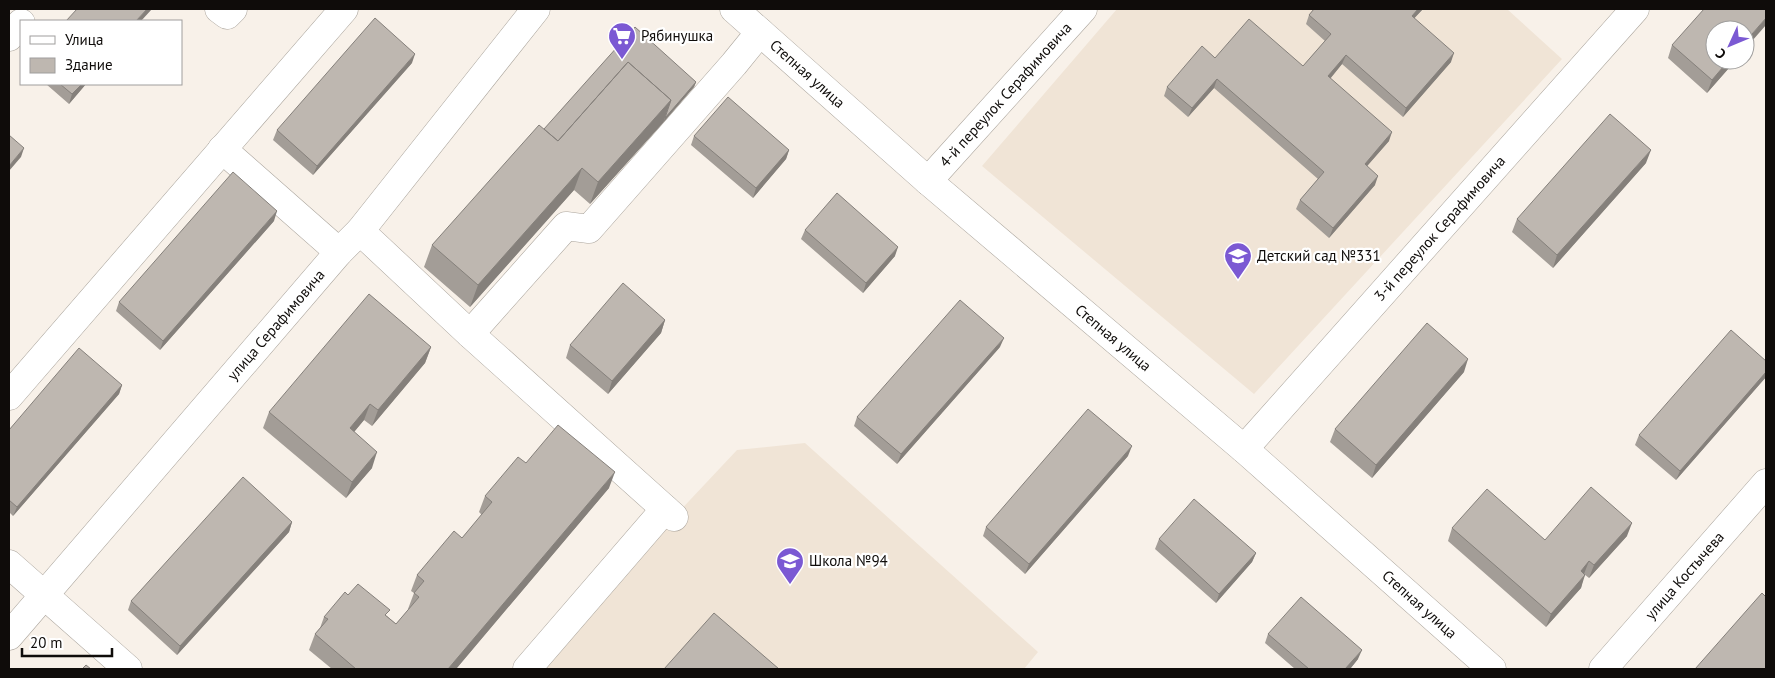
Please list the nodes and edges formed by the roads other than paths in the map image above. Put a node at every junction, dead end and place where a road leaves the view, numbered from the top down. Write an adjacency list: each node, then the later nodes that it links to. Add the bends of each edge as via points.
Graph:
1 (34, 9): 9 (street)
2 (220, 9): 3 (street, via 227,16)
3 (233, 9)
4 (344, 9): 13 (street)
5 (536, 9): 15 (street, улица Серафимовича)
6 (734, 9): 11 (street, Степная улица)
7 (1083, 9): 14 (street, 4-й переулок Серафимовича)
8 (1635, 9): 19 (street, 3-й переулок Серафимовича)
9 (24, 20)
10 (20, 24): 12 (street)
11 (760, 32): 14 (street, Степная улица); 17 (street, via 589,229 566,226)
12 (9, 37)
13 (222, 149): 16 (street); 18 (street)
14 (928, 180): 19 (street, Степная улица)
15 (360, 231): 16 (street, улица Серафимовича); 17 (street)
16 (339, 252): 22 (street, улица Серафимовича)
17 (470, 334): 25 (street, via 669,513)
18 (9, 396)
19 (1244, 449): 26 (street, Степная улица)
20 (1766, 482): 27 (street, улица Костычева)
21 (9, 564): 22 (street)
22 (45, 595): 23 (street, улица Серафимовича); 24 (street)
23 (9, 636)
24 (128, 669)
25 (527, 669)
26 (1492, 669)
27 (1603, 669)

